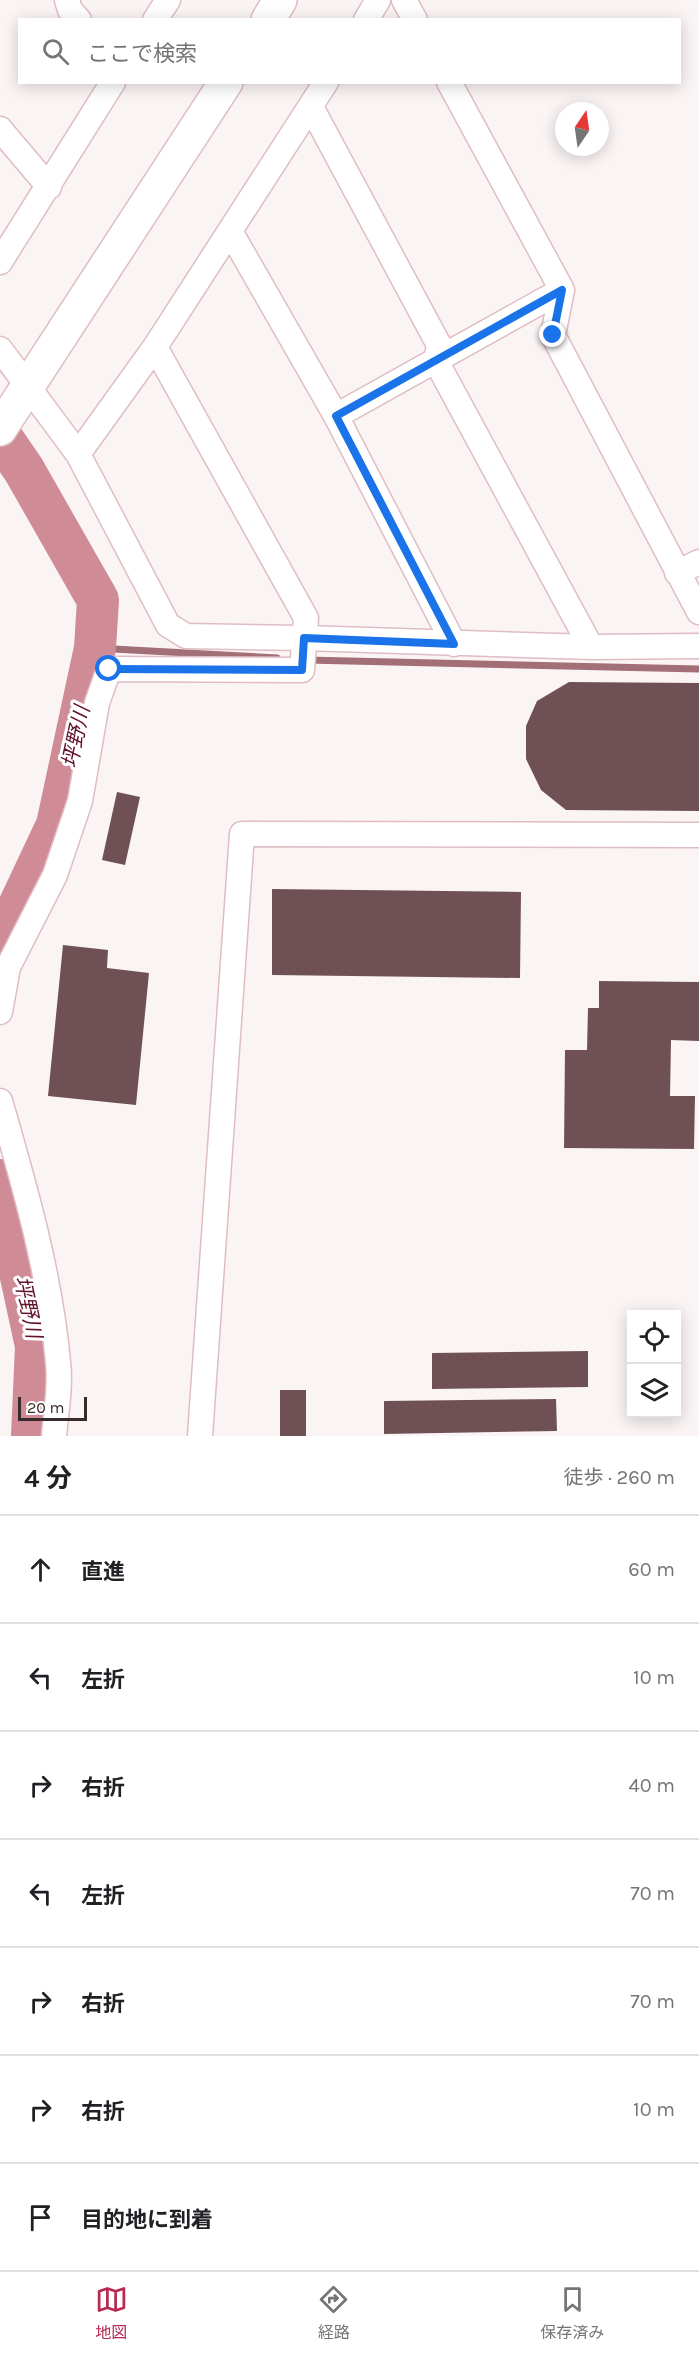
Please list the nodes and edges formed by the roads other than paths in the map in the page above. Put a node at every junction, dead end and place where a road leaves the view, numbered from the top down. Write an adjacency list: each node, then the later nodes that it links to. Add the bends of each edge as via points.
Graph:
1 (67, 0): 6 (street)
2 (168, 0): 7 (street)
3 (280, 0): 8 (street)
4 (378, 0): 9 (street)
5 (404, 0): 10 (street)
6 (77, 18)
7 (156, 18)
8 (269, 18)
9 (367, 18)
10 (414, 18)
11 (112, 84): 17 (street)
12 (225, 84): 24 (street)
13 (325, 84): 15 (street)
14 (450, 84): 20 (street)
15 (310, 107): 18 (street); 23 (street, via 439,345)
16 (0, 129): 17 (street)
17 (49, 187): 19 (street)
18 (230, 231): 21 (street); 25 (street)
19 (0, 262)
20 (562, 290): 23 (street); 28 (street, via 553,335)
21 (155, 346): 26 (street); 30 (street, via 306,618)
22 (0, 349): 24 (street)
23 (436, 361): 25 (street); 33 (street)
24 (14, 407): 26 (street)
25 (336, 416): 31 (street)
26 (78, 454): 30 (street, via 168,625 186,636)
27 (699, 562): 28 (street)
28 (677, 573): 29 (street)
29 (699, 612)
30 (304, 638): 31 (street); 35 (street, via 302,670 109,669 97,703 80,801 55,875 8,967)
31 (454, 644): 33 (street)
32 (699, 646): 33 (street)
33 (591, 647)
34 (699, 835): 38 (street, via 242,834)
35 (0, 1012)
36 (0, 1101): 37 (street, via 24,1182 47,1285 59,1365)
37 (54, 1436)
38 (200, 1436)

